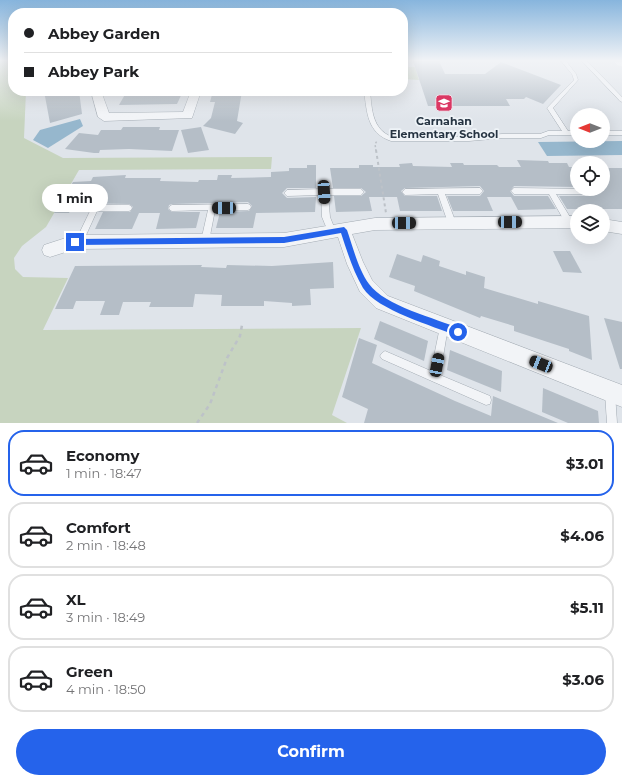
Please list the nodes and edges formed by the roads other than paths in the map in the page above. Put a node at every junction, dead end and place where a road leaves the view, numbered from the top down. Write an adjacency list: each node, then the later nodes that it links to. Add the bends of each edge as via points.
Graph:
1 (575, 81): 7 (lane, via 550,108)
2 (603, 81): 6 (lane)
3 (98, 96): 4 (street, via 104,117 188,115)
4 (194, 96)
5 (368, 96): 7 (lane, via 373,125 380,135 391,139 469,139)
6 (622, 100)
7 (566, 133): 8 (lane)
8 (570, 133)
9 (610, 133): 10 (lane)
10 (622, 133)
11 (514, 191): 12 (lane)
12 (551, 191): 13 (lane); 26 (lane)
13 (570, 191)
14 (324, 192): 15 (lane); 19 (lane); 31 (lane, via 326,217)
15 (361, 192)
16 (405, 192): 17 (lane)
17 (441, 192): 18 (lane); 28 (lane)
18 (480, 192)
19 (287, 193)
20 (248, 207): 25 (lane)
21 (76, 208): 22 (lane)
22 (95, 208): 23 (lane); 33 (lane)
23 (129, 208)
24 (172, 208): 25 (lane)
25 (212, 208): 32 (lane)
26 (570, 218)
27 (570, 222): 28 (street)
28 (452, 223): 31 (street, via 375,224)
29 (610, 226): 30 (street)
30 (622, 228)
31 (338, 231): 32 (street, via 284,240); 35 (street, via 366,286 382,302)
32 (205, 241): 33 (street)
33 (79, 242): 34 (street)
34 (50, 250)
35 (445, 326): 37 (lane); 38 (street)
36 (384, 356): 37 (lane)
37 (435, 378): 39 (lane)
38 (616, 394): 40 (lane)
39 (486, 400)
40 (612, 423)

